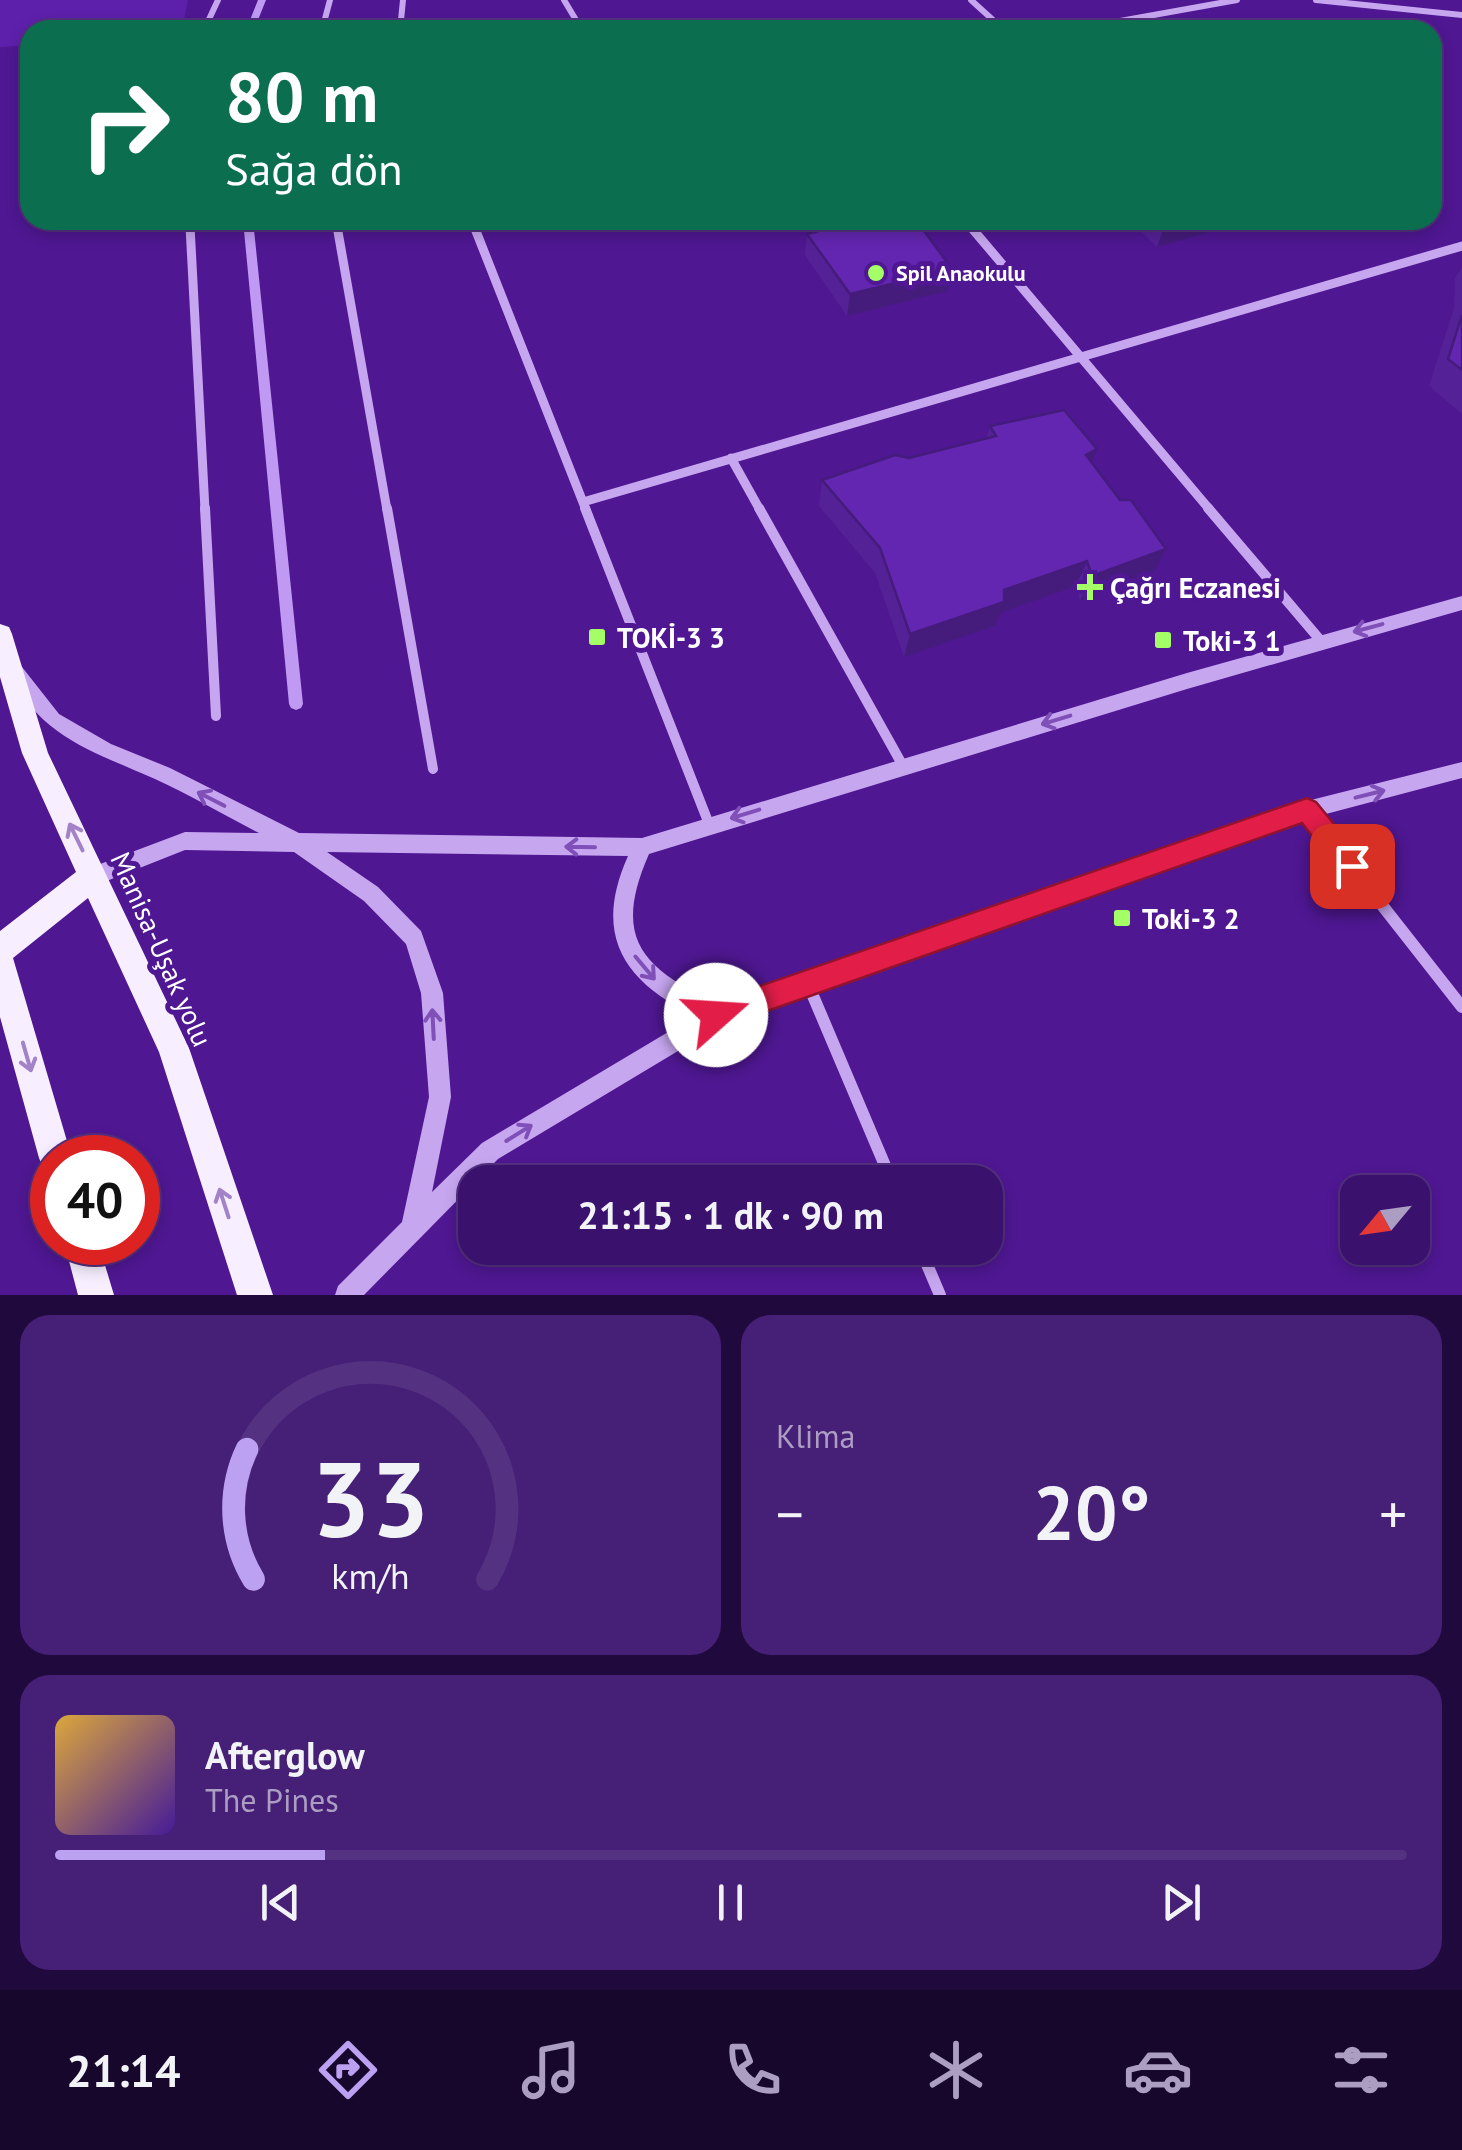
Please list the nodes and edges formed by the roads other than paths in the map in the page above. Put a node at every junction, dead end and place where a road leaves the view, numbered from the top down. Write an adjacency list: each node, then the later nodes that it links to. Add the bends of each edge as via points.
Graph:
1 (971, 0): 5 (street)
2 (1237, 0): 6 (street)
3 (1316, 0): 4 (street)
4 (1462, 15)
5 (993, 20)
6 (1126, 20)
7 (191, 230): 18 (street)
8 (338, 230): 20 (street)
9 (476, 230): 14 (street)
10 (972, 230): 12 (street)
11 (1462, 246): 12 (street)
12 (1077, 356): 13 (street); 16 (street)
13 (731, 458): 14 (street); 19 (street)
14 (583, 502): 23 (street)
15 (1462, 603): 16 (street, one-way to 16)
16 (1321, 641): 19 (street, one-way to 19)
17 (3, 647): 24 (street, one-way to 17, via 52,720); 26 (main road, Manisa-Uşak yolu, one-way to 17, via 35,753)
18 (216, 716)
19 (903, 766): 23 (street, one-way to 23)
20 (433, 769)
21 (1462, 770): 22 (street, one-way to 21)
22 (1307, 810): 29 (street); 30 (street)
23 (709, 824): 25 (street)
24 (298, 842): 25 (street, one-way to 24); 26 (street, via 185,841); 34 (street, one-way to 24, via 440,1097 432,993 414,938 371,894)
25 (642, 847): 31 (street, one-way to 31, via 624,881 626,944 672,996)
26 (94, 876): 27 (main road); 38 (main road, Manisa-Uşak yolu, one-way to 26, via 173,1048)
27 (0, 949)
28 (0, 963): 32 (main road, one-way to 32)
29 (808, 984): 31 (street); 33 (street)
30 (1462, 1006)
31 (716, 1015): 34 (street, one-way to 31, via 490,1150)
32 (49, 1135)
33 (885, 1165)
34 (414, 1224): 39 (street)
35 (88, 1265): 37 (main road)
36 (927, 1265): 40 (street)
37 (96, 1295)
38 (255, 1295)
39 (347, 1295)
40 (940, 1295)

